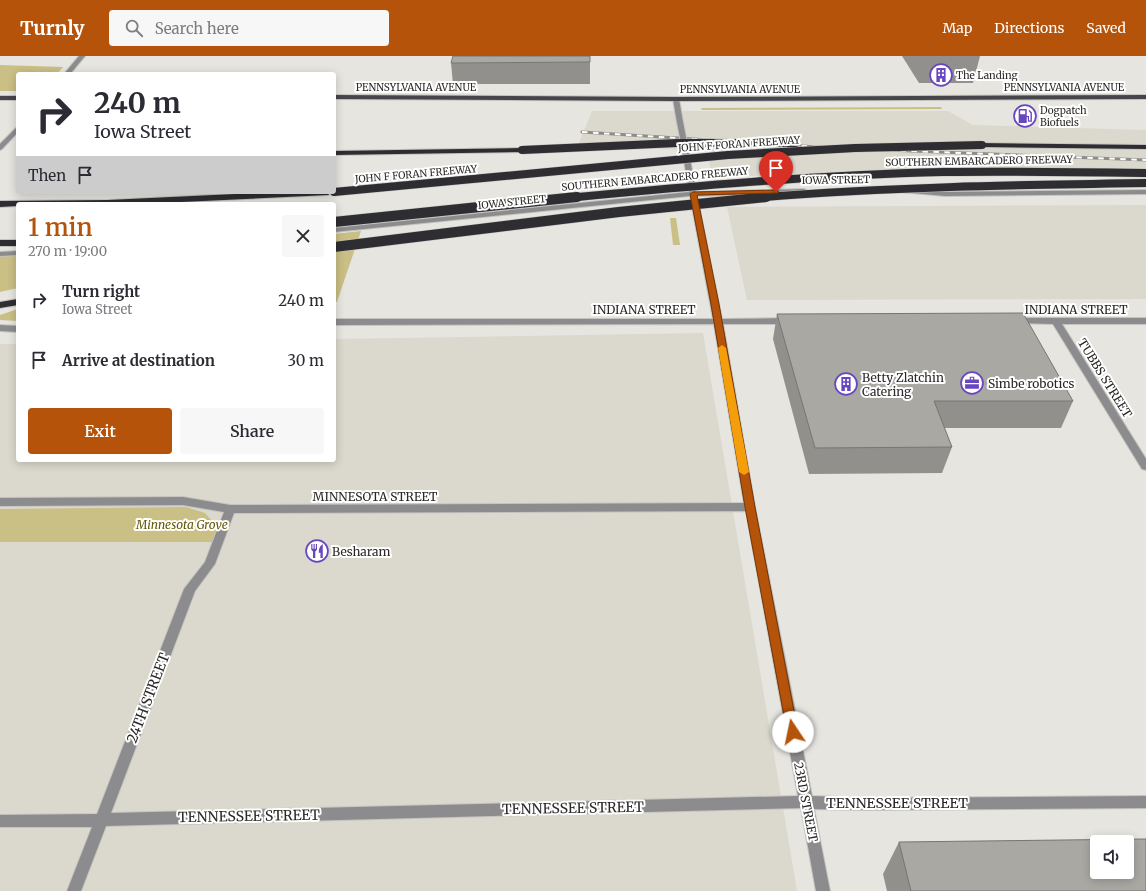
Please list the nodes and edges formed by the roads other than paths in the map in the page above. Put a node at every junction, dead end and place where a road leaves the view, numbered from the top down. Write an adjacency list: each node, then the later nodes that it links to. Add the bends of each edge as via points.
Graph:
1 (82, 56): 2 (street)
2 (69, 72)
3 (336, 97): 7 (main road, PENNSYLVANIA AVENUE)
4 (1146, 97): 7 (main road, PENNSYLVANIA AVENUE)
5 (0, 98): 6 (main road)
6 (16, 98)
7 (676, 99): 19 (street, 23RD STREET, bridge)
8 (16, 130): 11 (street)
9 (982, 145): 10 (highway, JOHN F FORAN FREEWAY); 12 (highway, bridge, via 677,143 522,150); 16 (highway, JOHN F FORAN FREEWAY, bridge, via 906,146 713,156)
10 (1146, 147)
11 (0, 148)
12 (336, 153)
13 (1146, 173): 23 (highway, SOUTHERN EMBARCADERO FREEWAY, bridge, via 1060,169 998,170 784,179 636,190)
14 (1146, 183): 15 (street, IOWA STREET, via 940,185); 27 (highway, bridge, via 918,188 790,195 649,209)
15 (883, 189): 17 (street, IOWA STREET, via 945,194); 19 (street, IOWA STREET)
16 (336, 192)
17 (1146, 192)
18 (287, 194): 20 (highway)
19 (693, 194): 24 (street, IOWA STREET); 32 (street, 23RD STREET)
20 (123, 202)
21 (0, 204): 22 (highway)
22 (16, 204)
23 (336, 222)
24 (336, 230)
25 (0, 243): 26 (highway)
26 (16, 243)
27 (336, 248)
28 (16, 253): 29 (street)
29 (0, 254)
30 (16, 302): 31 (highway)
31 (0, 305)
32 (718, 321): 33 (street, INDIANA STREET); 36 (street, INDIANA STREET); 42 (street, 23RD STREET)
33 (799, 321)
34 (1005, 321): 37 (street, INDIANA STREET)
35 (1146, 321): 37 (street, INDIANA STREET)
36 (336, 322)
37 (1056, 322): 40 (street, TUBBS STREET)
38 (0, 328): 39 (street)
39 (16, 328)
40 (1146, 467)
41 (0, 502): 43 (street, MINNESOTA STREET, via 183,501)
42 (750, 507): 43 (street, MINNESOTA STREET); 44 (street, 23RD STREET)
43 (230, 509): 46 (street, 24TH STREET, via 210,564 190,589)
44 (806, 802): 45 (street, TENNESSEE STREET); 46 (street, TENNESSEE STREET); 49 (street, 23RD STREET)
45 (1146, 802)
46 (102, 820): 47 (street, TENNESSEE STREET); 48 (street, 24TH STREET)
47 (0, 821)
48 (74, 891)
49 (822, 891)

